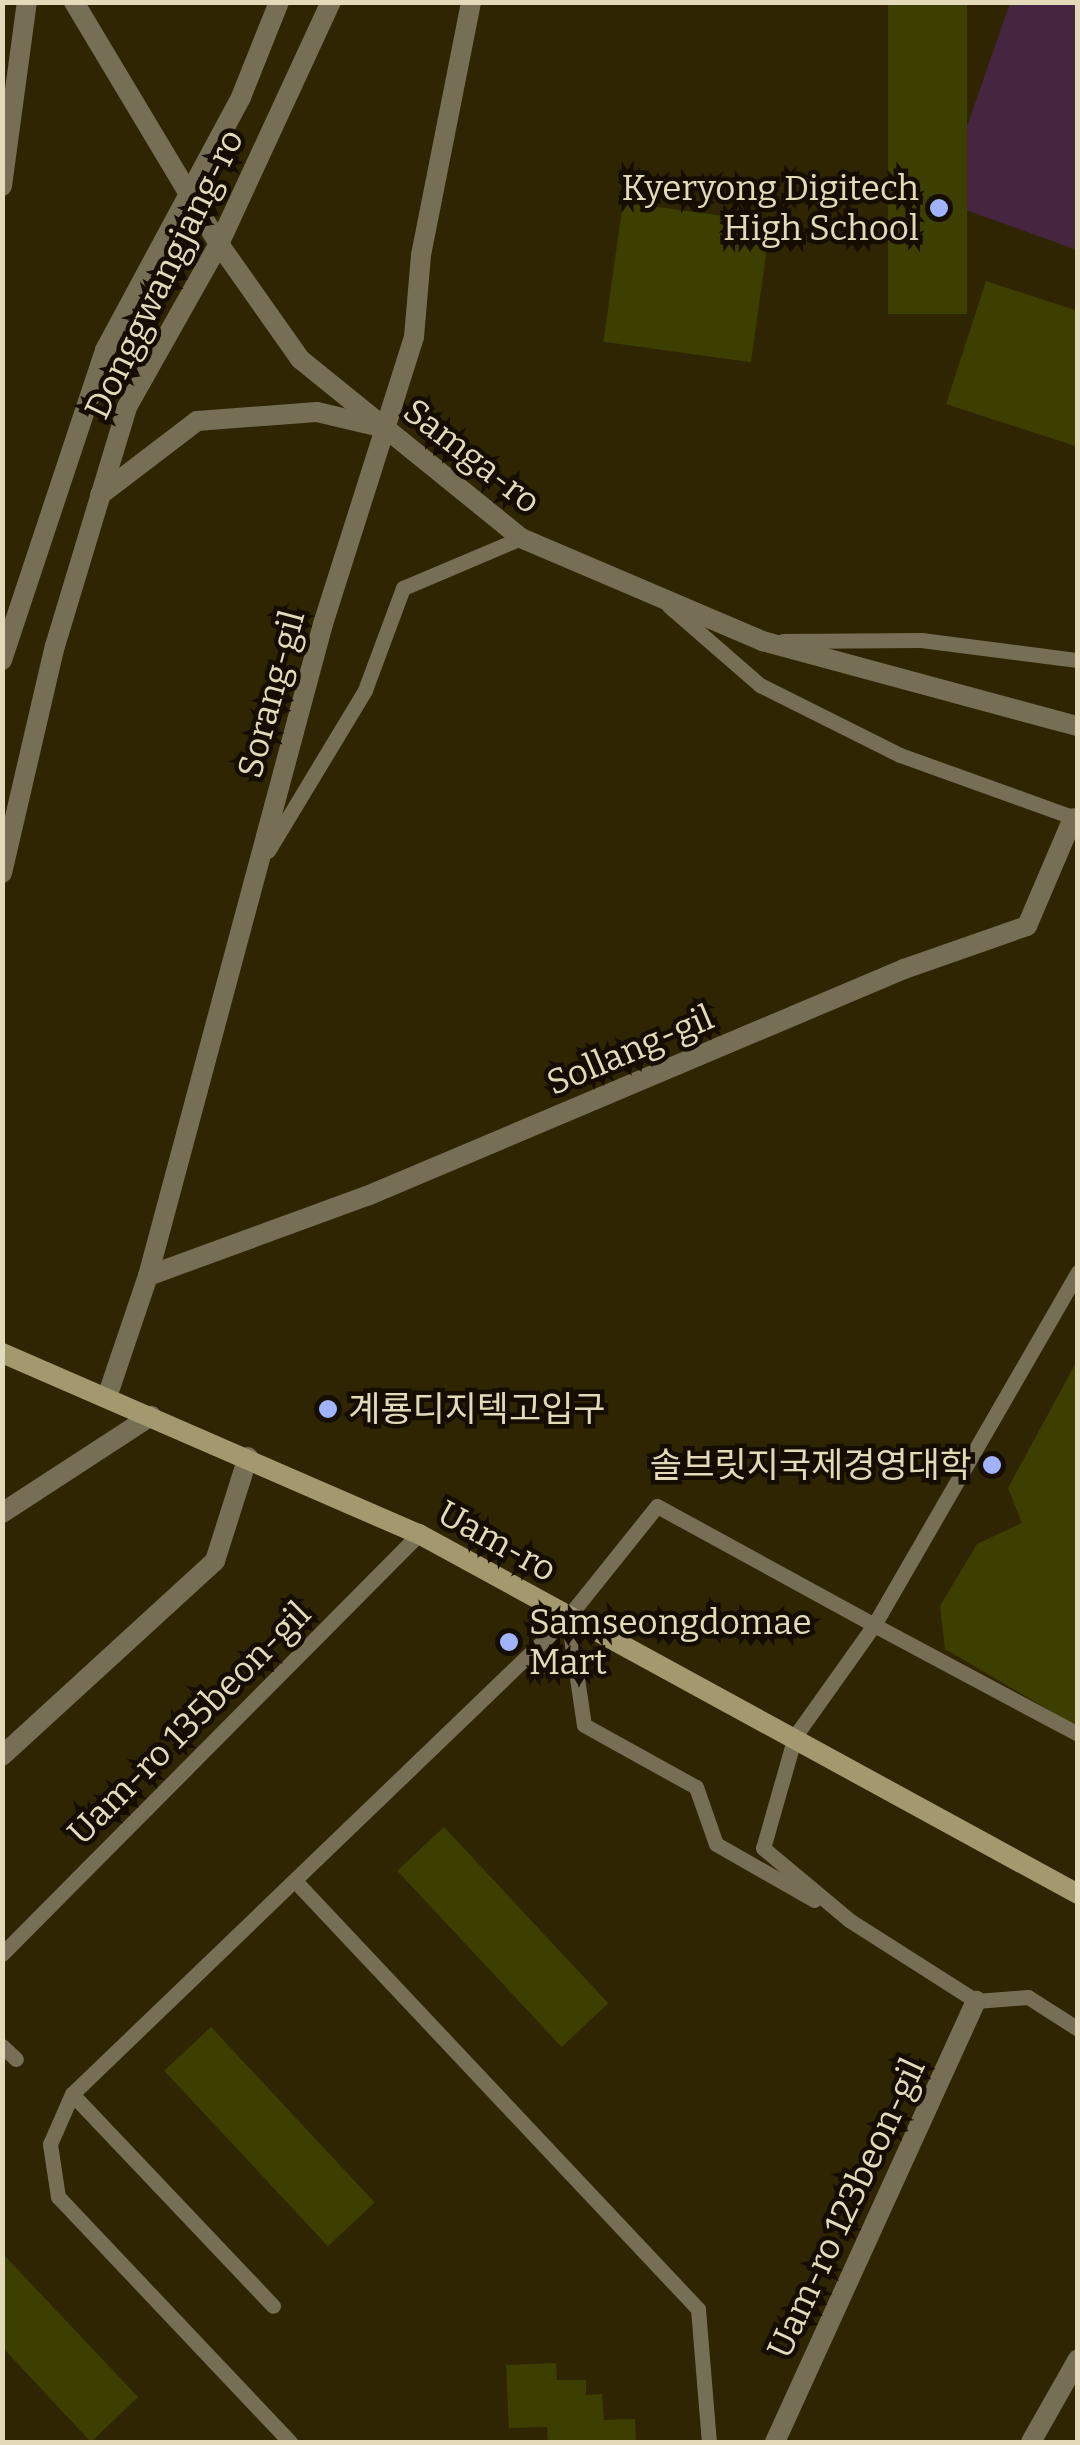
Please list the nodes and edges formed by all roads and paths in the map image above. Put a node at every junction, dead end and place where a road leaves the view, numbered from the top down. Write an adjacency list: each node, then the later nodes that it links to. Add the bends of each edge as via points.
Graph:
1 (27, 2): 6 (street)
2 (74, 2): 7 (street, Samga-ro)
3 (279, 2): 7 (street, Donggwangjang-ro, via 241,98)
4 (331, 2): 8 (street, Donggwangjang-ro)
5 (471, 2): 9 (street, Sorang-gil, via 421,255 414,336)
6 (2, 186)
7 (190, 196): 8 (street, Samga-ro); 14 (street, Donggwangjang-ro, via 104,350)
8 (219, 244): 9 (street, Samga-ro, via 300,360); 10 (street, Donggwangjang-ro, via 127,406)
9 (381, 428): 10 (street, via 317,412 197,420); 11 (street, Samga-ro); 18 (street, Sorang-gil)
10 (100, 495): 19 (street, Donggwangjang-ro, via 55,646)
11 (520, 538): 12 (street, Samga-ro); 18 (lane, via 403,588 365,690)
12 (666, 604): 13 (street, Samga-ro); 17 (lane, via 760,686 900,755)
13 (762, 641): 15 (lane, via 921,640); 16 (street, Samga-ro)
14 (2, 660)
15 (1078, 660)
16 (1078, 726)
17 (1075, 818): 21 (street, Sollang-gil, via 1027,926 904,969 367,1196)
18 (256, 871): 21 (street, Sorang-gil)
19 (2, 872)
20 (1078, 1272): 29 (lane)
21 (148, 1276): 23 (street, Sorang-gil)
22 (2, 1353): 23 (main road, Uam-ro)
23 (107, 1397): 24 (main road, Uam-ro)
24 (151, 1416): 25 (main road, Uam-ro); 26 (street)
25 (248, 1458): 27 (main road, Uam-ro); 32 (street, via 214,1561)
26 (2, 1513)
27 (419, 1534): 28 (main road, Uam-ro); 36 (lane, Uam-ro 135beon-gil)
28 (568, 1617): 29 (lane, via 657,1506); 31 (main road, Uam-ro); 33 (lane); 35 (lane, via 584,1725 696,1787 716,1844)
29 (874, 1624): 30 (lane); 31 (lane)
30 (1078, 1734)
31 (794, 1736): 34 (main road, Uam-ro); 35 (lane, via 763,1848)
32 (2, 1756)
33 (296, 1883): 41 (lane); 45 (lane, via 698,2309)
34 (1078, 1894)
35 (849, 1920): 37 (lane)
36 (2, 1954)
37 (976, 2001): 38 (lane, via 1028,1997); 46 (street, Uam-ro 123beon-gil)
38 (1078, 2029)
39 (2, 2046): 40 (lane)
40 (16, 2059)
41 (72, 2094): 42 (lane); 44 (lane, via 50,2144 58,2197)
42 (272, 2306)
43 (1078, 2360): 47 (street)
44 (290, 2442)
45 (709, 2442)
46 (774, 2442)
47 (1032, 2442)

